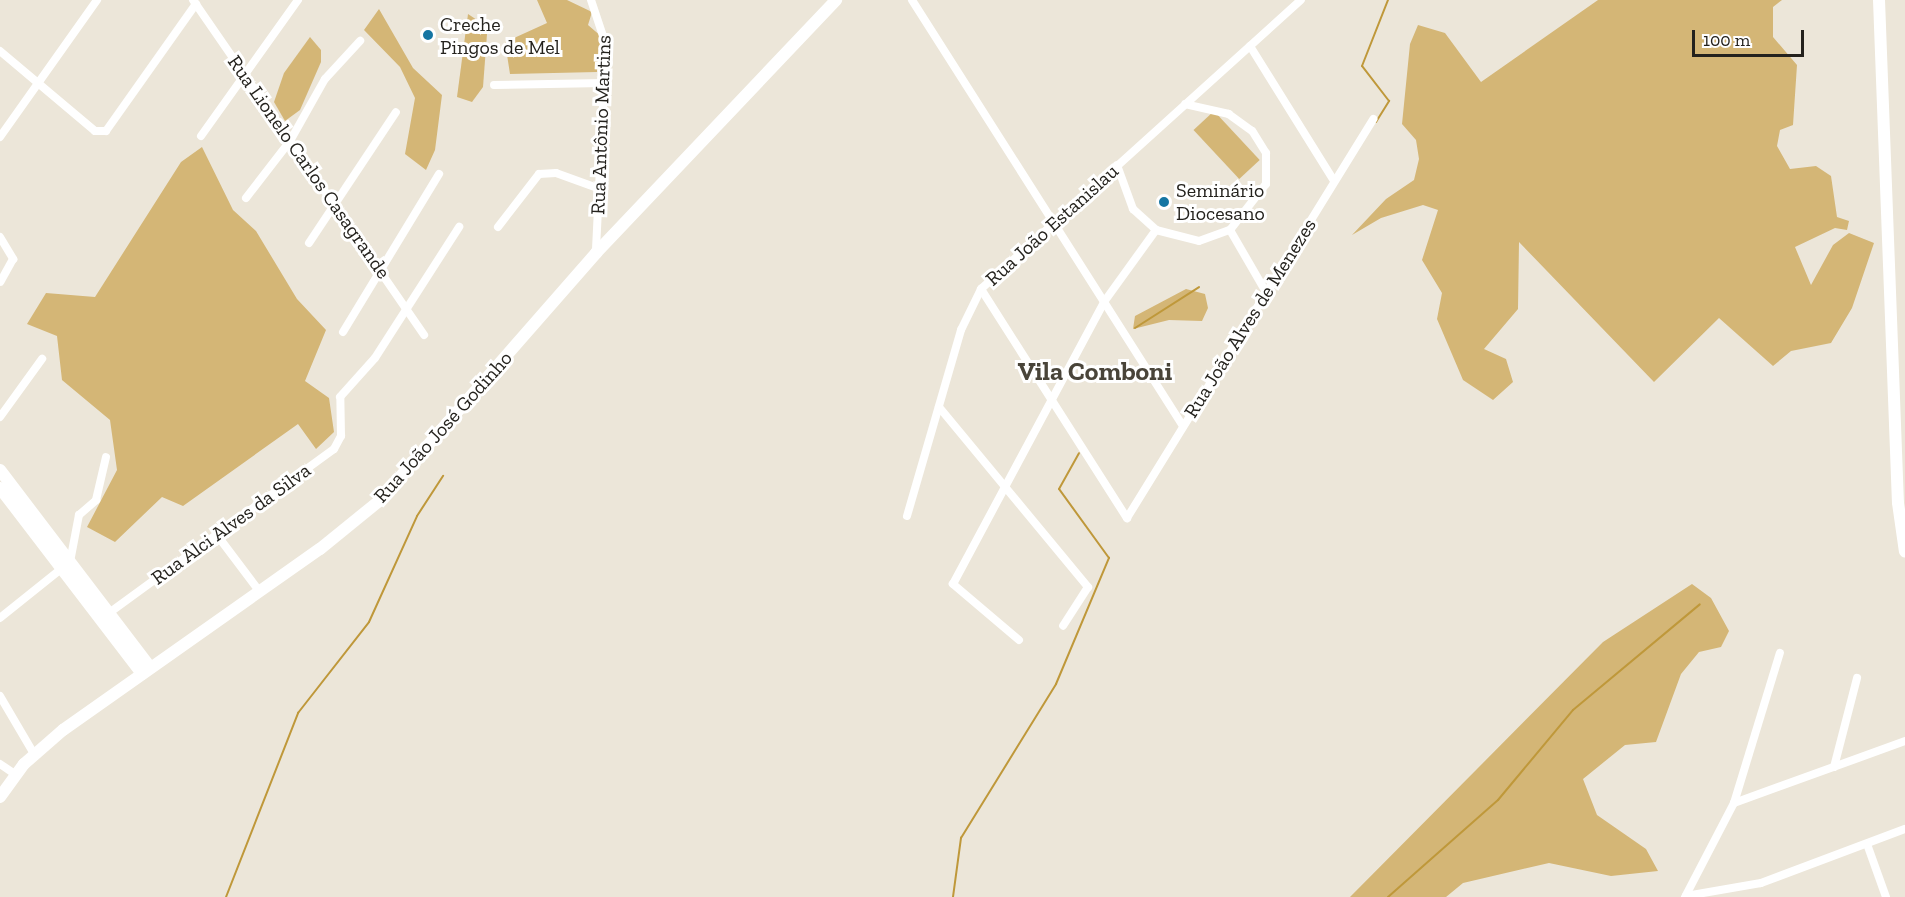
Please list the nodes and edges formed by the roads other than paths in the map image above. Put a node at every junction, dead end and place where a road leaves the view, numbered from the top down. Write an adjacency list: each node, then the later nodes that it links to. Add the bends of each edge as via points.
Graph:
1 (96, 0): 13 (street)
2 (298, 0): 12 (street)
3 (591, 0): 14 (street, Rua Antônio Martins, via 606,35)
4 (836, 0): 35 (street, Rua João José Godinho)
5 (912, 0): 28 (street)
6 (1300, 0): 10 (street, Rua João Estanislau)
7 (1879, 0): 55 (street, via 1898,503)
8 (194, 2): 12 (street, Rua Lionelo Carlos Casagrande); 13 (street, via 114,125 95,131)
9 (360, 41): 21 (street, via 326,79)
10 (1250, 46): 16 (street, Rua João Estanislau); 24 (street)
11 (0, 51): 13 (street)
12 (245, 75): 19 (street); 21 (street, Rua Lionelo Carlos Casagrande)
13 (38, 83): 20 (street)
14 (604, 83): 15 (street); 25 (street, Rua Antônio Martins)
15 (494, 85)
16 (1185, 104): 22 (street, Rua João Estanislau); 32 (street, via 1229,114 1252,131 1266,153 1266,184)
17 (396, 112): 27 (street)
18 (1373, 119): 24 (street, Rua João Alves de Menezes)
19 (201, 136)
20 (0, 137)
21 (290, 141): 26 (street); 27 (street, Rua Lionelo Carlos Casagrande)
22 (1117, 165): 28 (street, Rua João Estanislau); 31 (street, via 1133,208)
23 (439, 174): 36 (street)
24 (1334, 182): 39 (street, Rua João Alves de Menezes)
25 (600, 189): 30 (street, via 556,173 539,174); 35 (street, Rua Antônio Martins)
26 (246, 198)
27 (334, 204): 34 (street); 36 (street, Rua Lionelo Carlos Casagrande)
28 (1054, 222): 38 (street, Rua João Estanislau); 40 (street)
29 (459, 227): 41 (street)
30 (498, 227)
31 (1156, 230): 32 (street, via 1199,241); 40 (street)
32 (1230, 230): 39 (street)
33 (0, 237): 37 (street, via 13,259)
34 (309, 243)
35 (596, 253): 57 (street, Rua João José Godinho, via 393,488)
36 (380, 271): 41 (street, Rua Lionelo Carlos Casagrande); 42 (street)
37 (0, 282)
38 (981, 289): 45 (street); 46 (street, Rua João Estanislau, via 964,320)
39 (1266, 292): 48 (street, Rua João Alves de Menezes)
40 (1104, 302): 45 (street); 48 (street)
41 (406, 309): 43 (street, Rua Lionelo Carlos Casagrande); 54 (street, Rua Alci Alves da Silva, via 375,358 340,397 340,428 334,448)
42 (343, 332)
43 (424, 335)
44 (42, 359): 47 (street)
45 (1052, 400): 48 (street, Rua João Alves de Menezes, via 1127,518); 51 (street)
46 (939, 407): 51 (street); 53 (street, Rua João Estanislau)
47 (0, 417)
48 (1183, 426)
49 (106, 457): 56 (street, via 96,500 80,515)
50 (0, 470): 56 (street)
51 (1005, 487): 60 (street, via 1088,587); 61 (street, via 953,584)
52 (0, 488): 56 (street)
53 (907, 516)
54 (217, 534): 57 (street); 58 (street, Rua Alci Alves da Silva)
55 (1905, 552)
56 (66, 565): 58 (street); 59 (street); 63 (street)
57 (260, 592): 63 (street, Rua João José Godinho)
58 (109, 613): 63 (street)
59 (0, 618)
60 (1064, 626)
61 (1019, 640)
62 (1780, 653): 72 (street)
63 (146, 670): 67 (street, Rua João José Godinho)
64 (1857, 678): 69 (street)
65 (0, 696): 67 (street)
66 (1905, 741): 69 (street)
67 (34, 754): 70 (street, Rua João José Godinho)
68 (0, 764): 70 (street)
69 (1834, 767): 72 (street)
70 (15, 774): 71 (street, Rua João José Godinho)
71 (0, 797)
72 (1734, 803): 75 (street)
73 (1905, 830): 74 (street)
74 (1867, 844): 75 (street, via 1761,883); 76 (street)
75 (1686, 897)
76 (1886, 897)

